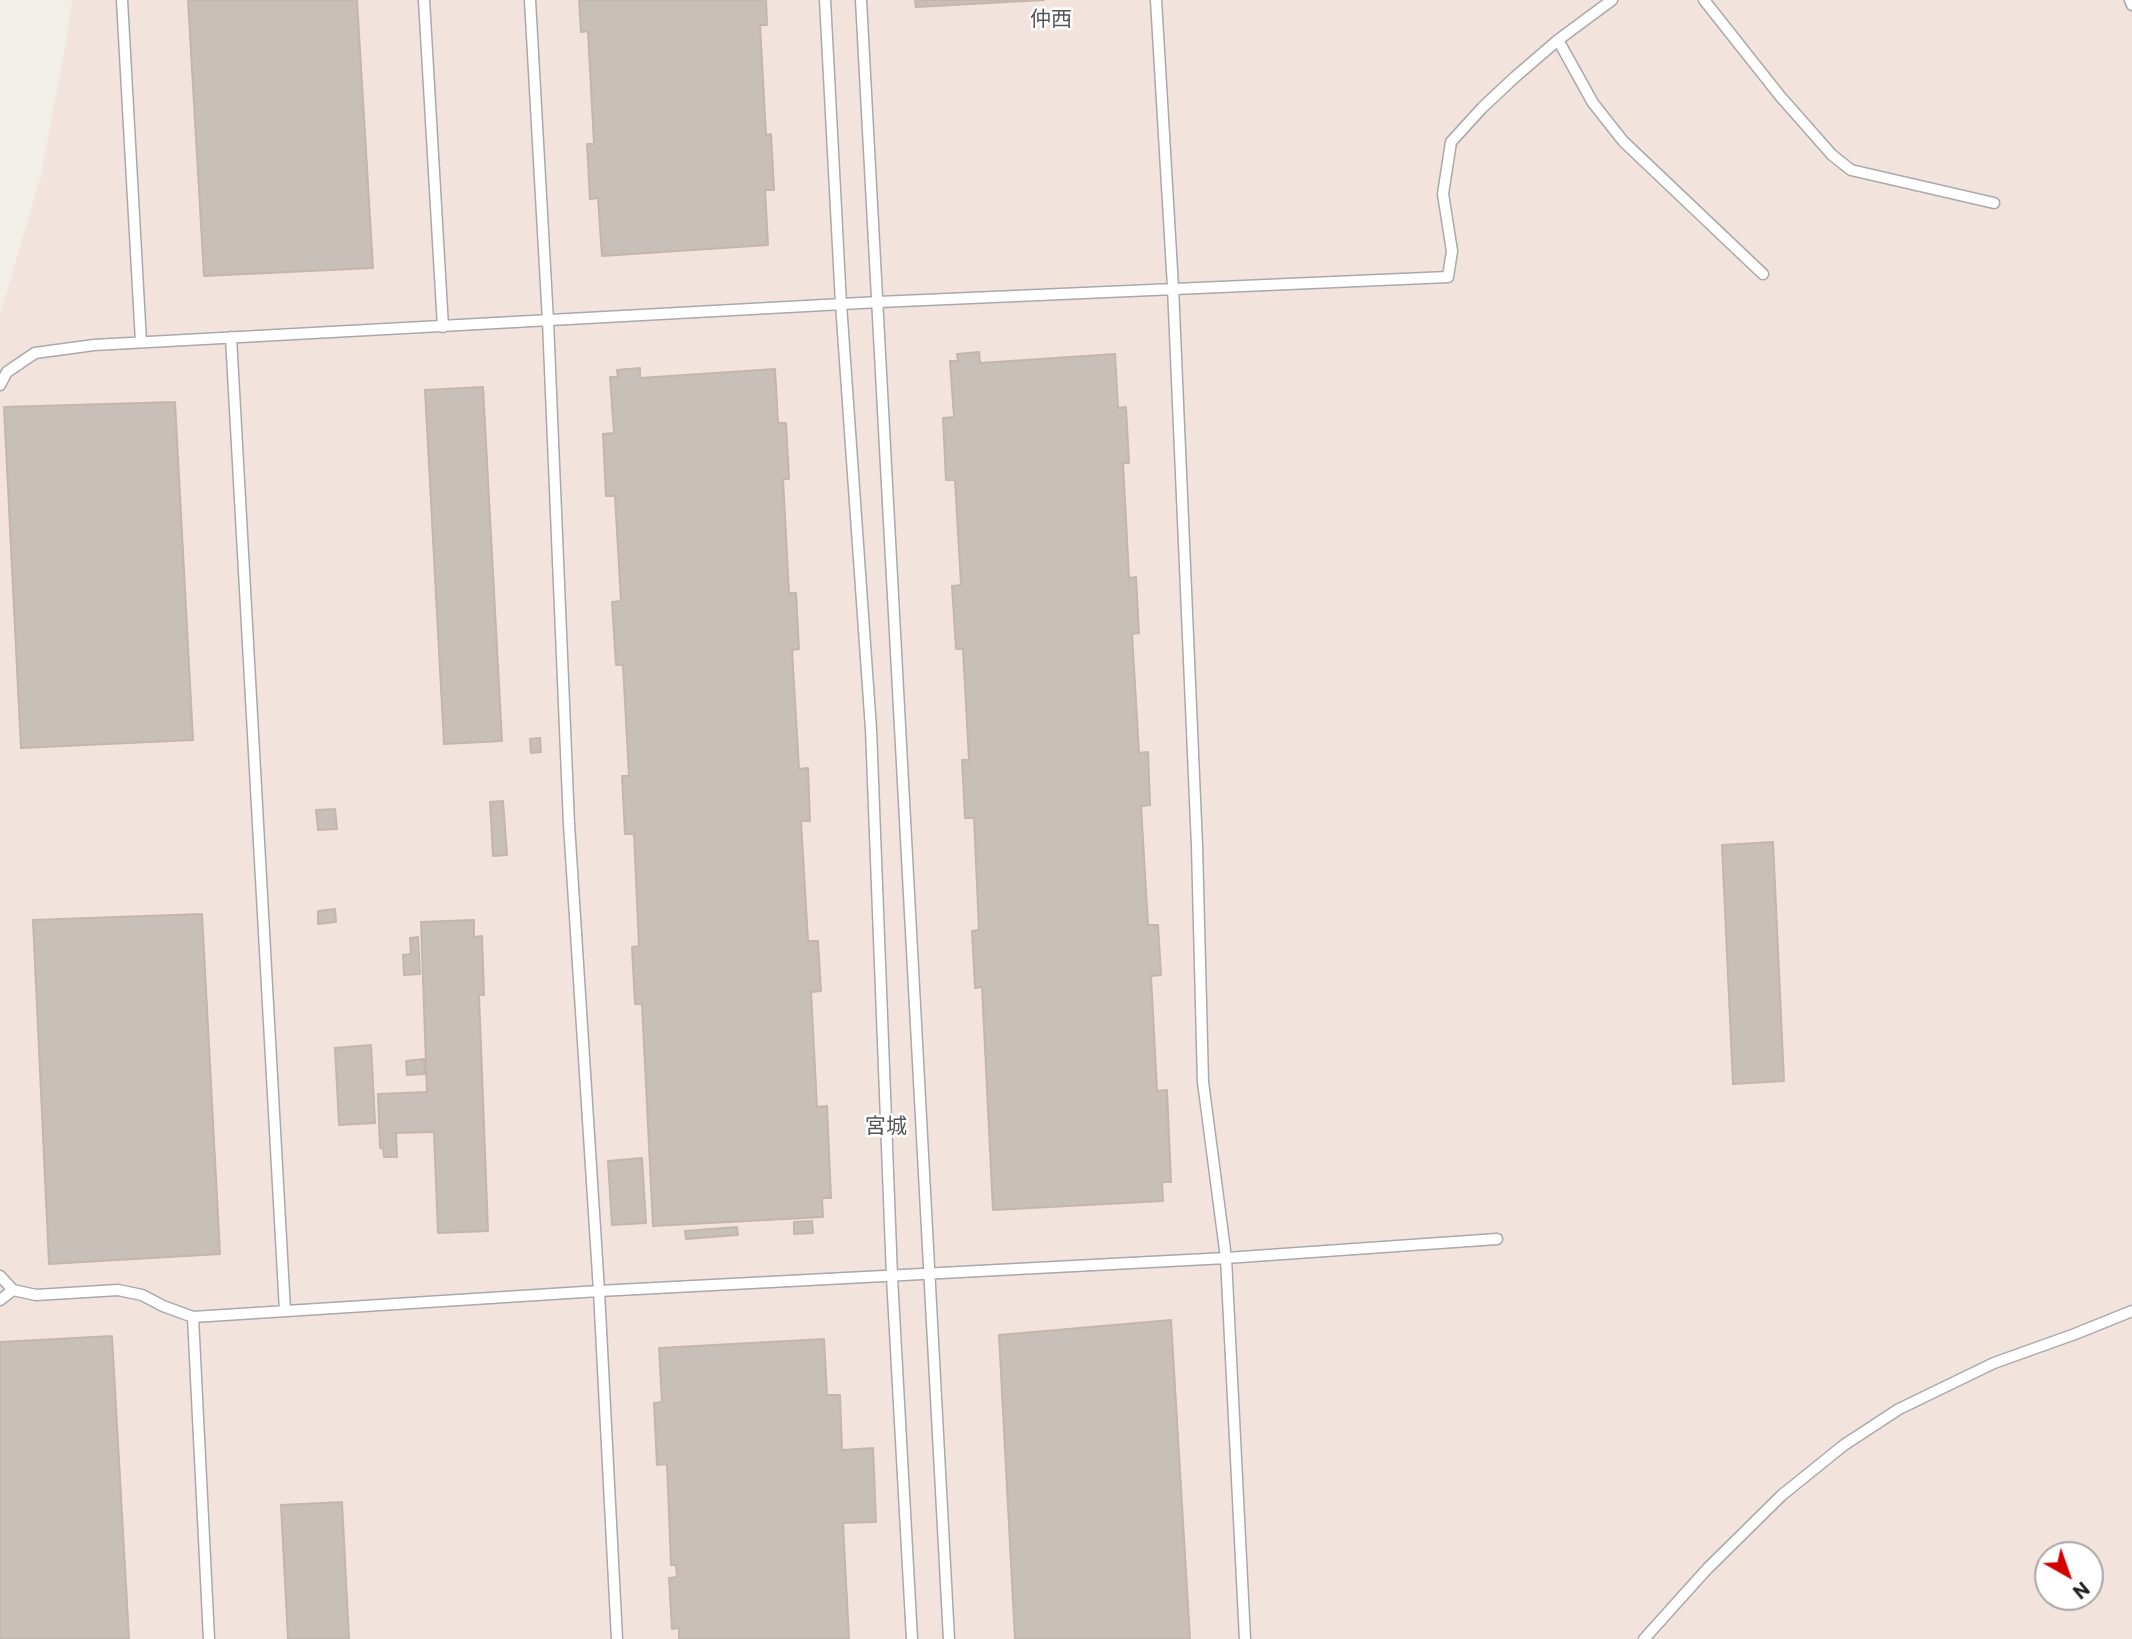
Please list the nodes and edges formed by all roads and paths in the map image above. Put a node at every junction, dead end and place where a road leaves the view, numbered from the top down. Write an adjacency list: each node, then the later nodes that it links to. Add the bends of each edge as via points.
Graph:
1 (122, 0): 18 (lane)
2 (424, 0): 16 (lane)
3 (530, 0): 15 (lane)
4 (825, 0): 14 (lane)
5 (861, 0): 13 (lane)
6 (1156, 0): 12 (lane)
7 (1612, 0): 9 (lane)
8 (1704, 0): 10 (lane, via 1789,106 1851,170)
9 (1558, 40): 11 (lane, via 1593,103 1623,141); 12 (lane, via 1451,142 1443,194 1452,251 1448,276)
10 (1994, 203)
11 (1763, 274)
12 (1173, 287): 13 (lane); 21 (lane, via 1198,846 1203,1082)
13 (879, 302): 14 (lane); 22 (lane)
14 (841, 304): 15 (lane); 24 (lane, via 871,729)
15 (548, 321): 16 (lane); 26 (lane, via 569,824)
16 (443, 327): 17 (lane)
17 (232, 337): 18 (lane); 28 (lane)
18 (141, 342): 19 (lane, via 35,352 7,372)
19 (0, 385)
20 (1497, 1239): 21 (lane)
21 (1226, 1258): 22 (lane); 35 (lane)
22 (929, 1275): 24 (lane); 34 (lane)
23 (0, 1276): 25 (lane)
24 (892, 1277): 26 (lane); 33 (lane)
25 (13, 1290): 27 (lane); 30 (lane, via 36,1294 118,1290)
26 (599, 1291): 28 (lane); 32 (lane)
27 (0, 1300)
28 (285, 1311): 30 (lane)
29 (2132, 1311): 36 (lane, via 1994,1363 1899,1409 1844,1445 1782,1495)
30 (193, 1317): 31 (lane)
31 (209, 1639)
32 (617, 1639)
33 (912, 1639)
34 (949, 1639)
35 (1245, 1639)
36 (1644, 1639)

